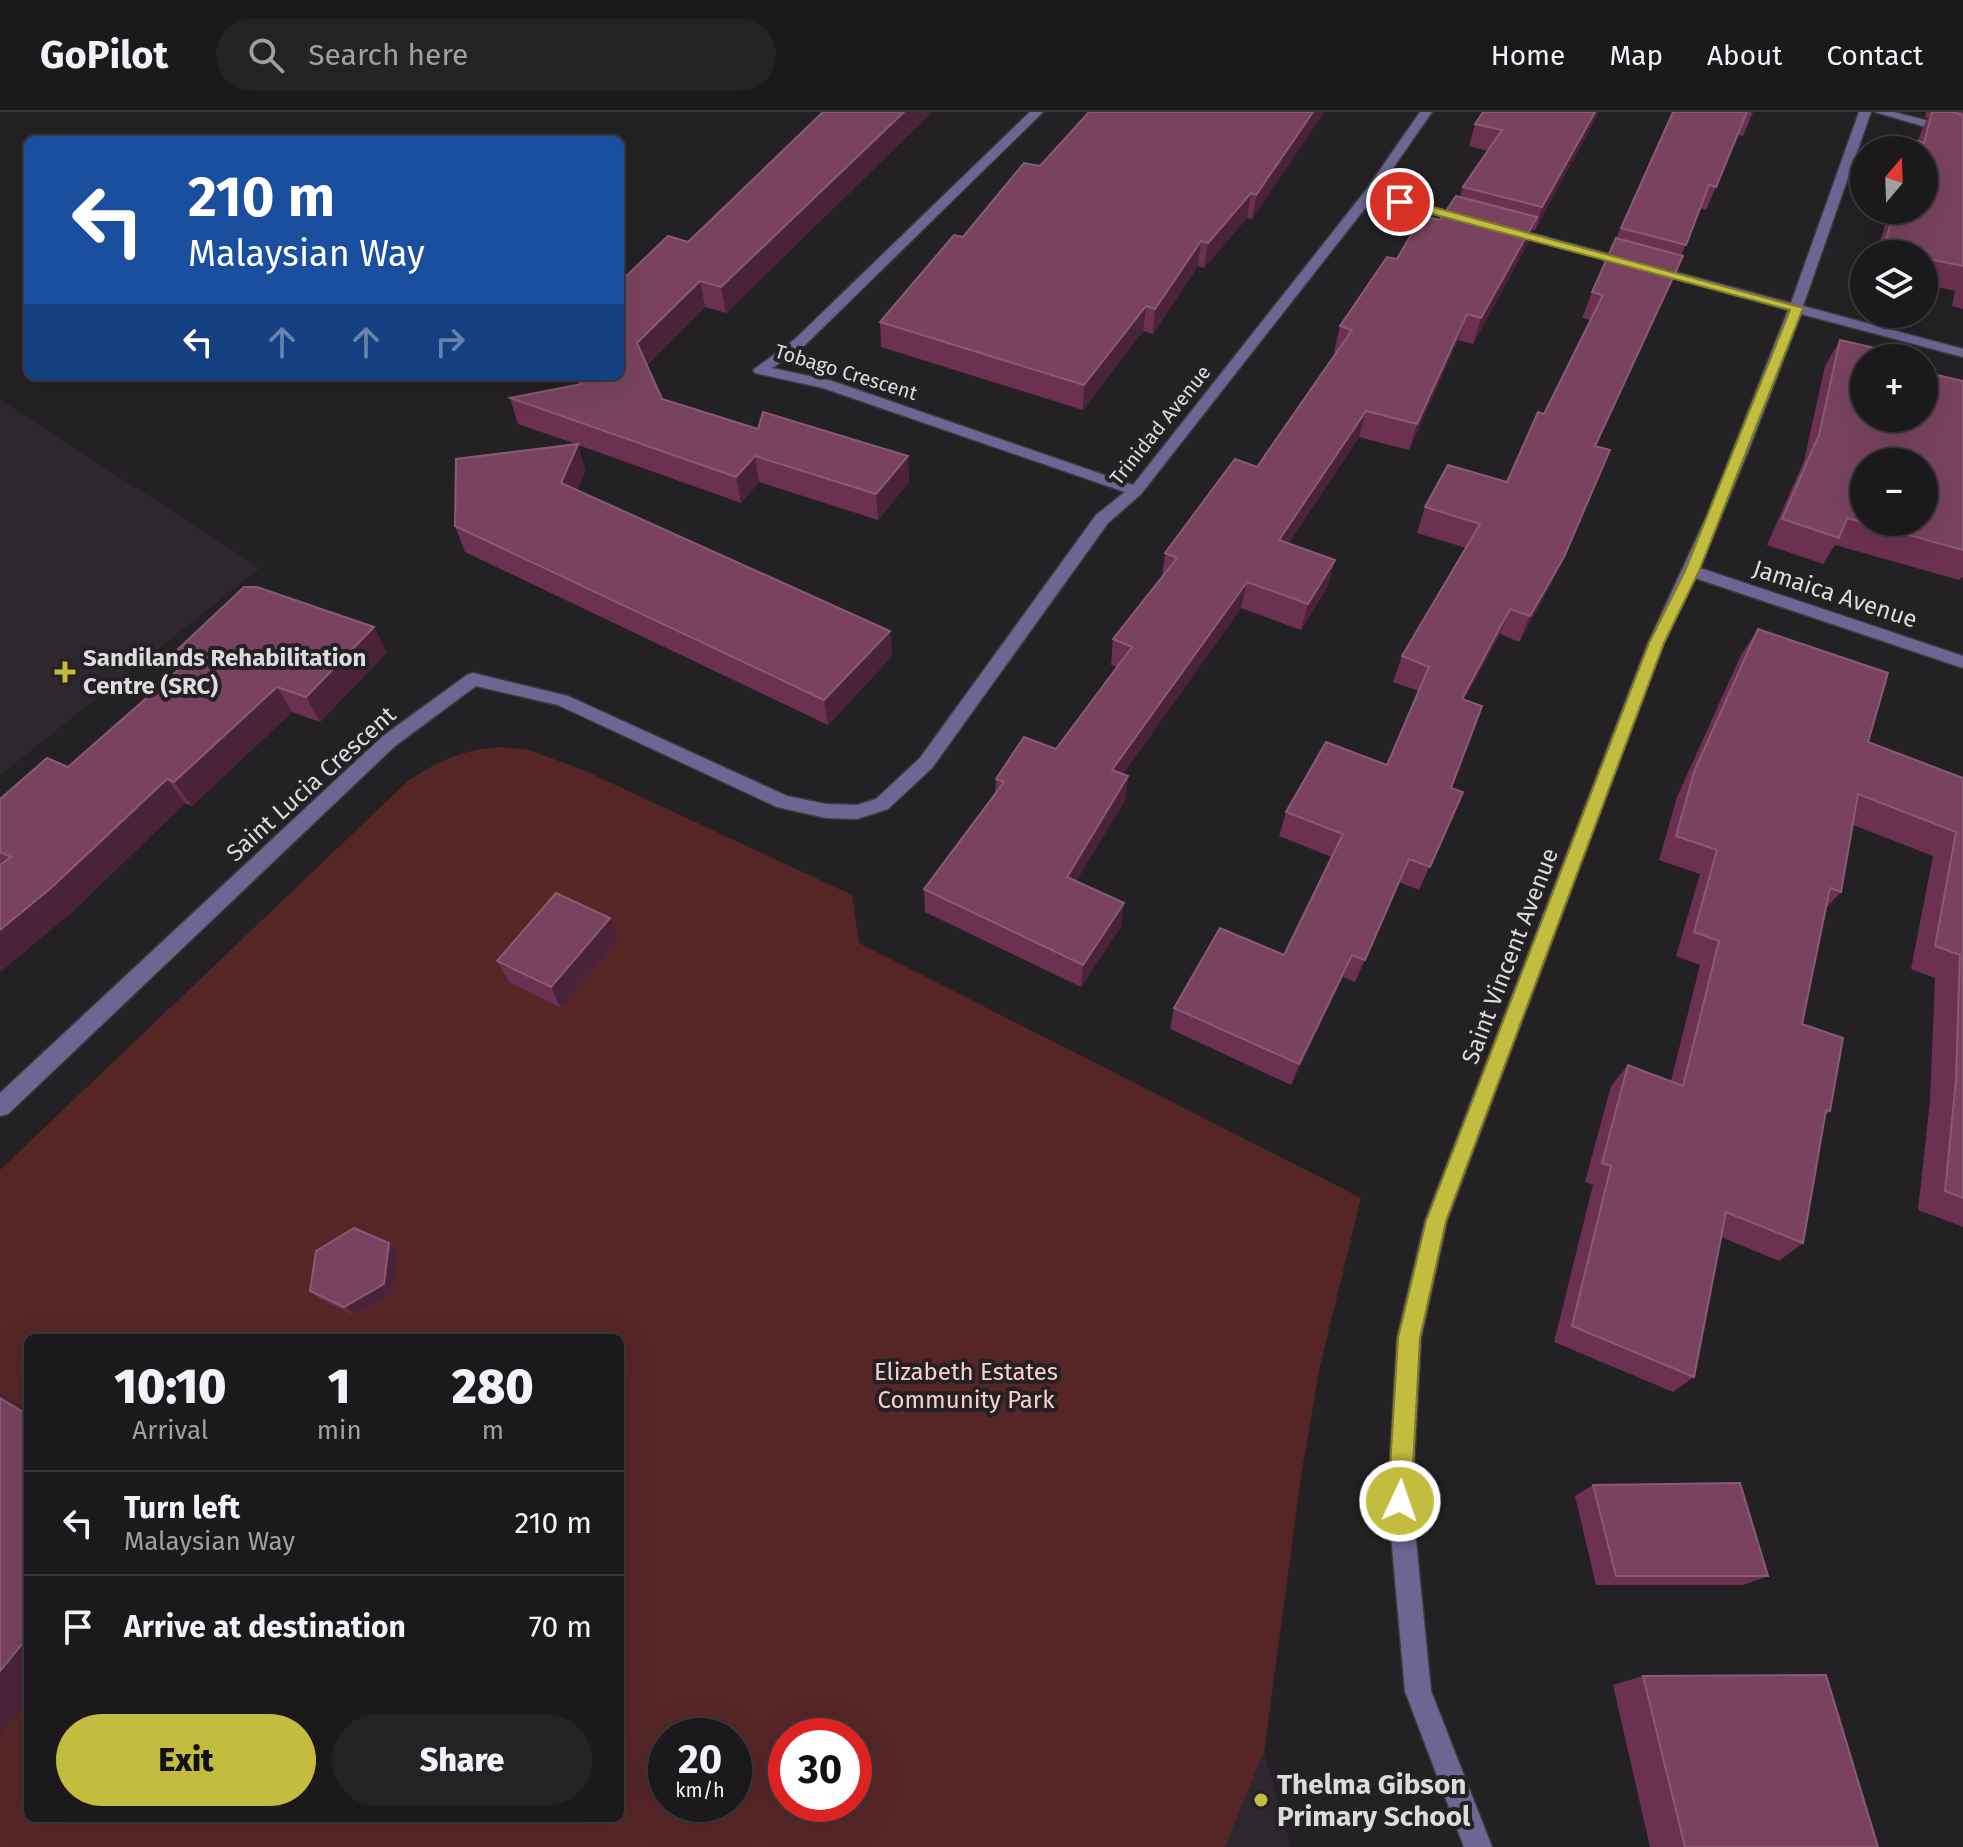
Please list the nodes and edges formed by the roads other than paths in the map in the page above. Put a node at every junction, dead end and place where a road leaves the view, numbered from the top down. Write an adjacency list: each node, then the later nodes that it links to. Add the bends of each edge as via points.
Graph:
1 (1037, 112): 9 (street, Tobago Crescent, via 799,343 760,370 827,384)
2 (1426, 112): 6 (street, Trinidad Avenue)
3 (1865, 112): 7 (street, Saint Vincent Avenue)
4 (1881, 112): 5 (street)
5 (1963, 134)
6 (1370, 193): 7 (street); 9 (street, Trinidad Avenue)
7 (1797, 308): 8 (street); 10 (street, Saint Vincent Avenue)
8 (1963, 353)
9 (1136, 491): 12 (street, Trinidad Avenue, via 1102,519)
10 (1692, 571): 11 (street, Jamaica Avenue); 14 (street, Saint Vincent Avenue, via 1656,643 1436,1221 1409,1338 1400,1501 1418,1691)
11 (1963, 662)
12 (926, 763): 13 (street, Saint Lucia Crescent, via 882,804 857,812 826,811 783,802 562,700 473,679 389,741)
13 (0, 1107)
14 (1478, 1847)

